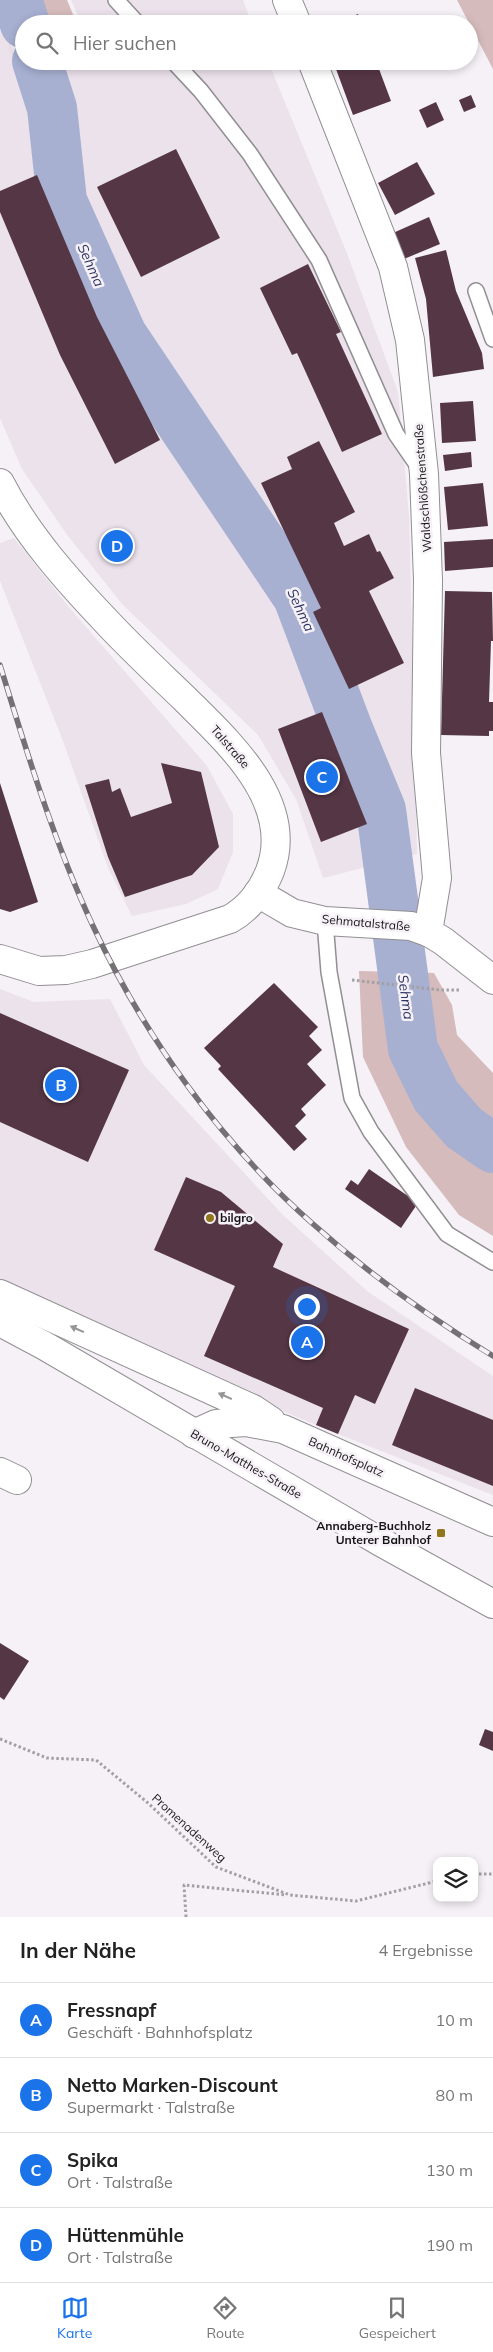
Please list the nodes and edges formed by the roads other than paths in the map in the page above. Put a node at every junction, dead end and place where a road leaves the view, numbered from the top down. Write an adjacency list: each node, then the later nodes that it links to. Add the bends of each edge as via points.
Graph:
1 (116, 0): 3 (lane)
2 (287, 0): 4 (main road)
3 (130, 15)
4 (293, 15)
5 (181, 70): 9 (lane, via 250,154 319,260 396,434)
6 (316, 70): 9 (main road, Waldschlößchenstraße, via 393,268 410,340)
7 (476, 290): 8 (lane)
8 (493, 339)
9 (424, 474): 13 (main road, Waldschlößchenstraße, via 428,580 426,753 437,878)
10 (0, 484): 11 (main road, Talstraße, via 61,571 106,621 211,725 253,775 264,794 276,843 267,878)
11 (258, 893): 12 (main road, Sehmatalstraße, via 292,913); 14 (main road, Talstraße, via 241,913 230,919 92,964 66,970 39,971)
12 (325, 921): 13 (main road, Sehmatalstraße); 16 (lane, via 329,972 352,1098 371,1132 447,1234)
13 (419, 929): 15 (main road, Sehmatalstraße, via 443,941)
14 (0, 959)
15 (493, 980)
16 (493, 1262)
17 (0, 1294): 19 (main road, one-way to 17, via 253,1409)
18 (0, 1322): 20 (main road, Bruno-Matthes-Straße)
19 (283, 1429): 20 (main road, Bahnhofsplatz, via 246,1422 216,1424); 21 (main road, Bahnhofsplatz)
20 (194, 1434): 22 (main road, Bruno-Matthes-Straße)
21 (493, 1522)
22 (493, 1604)

